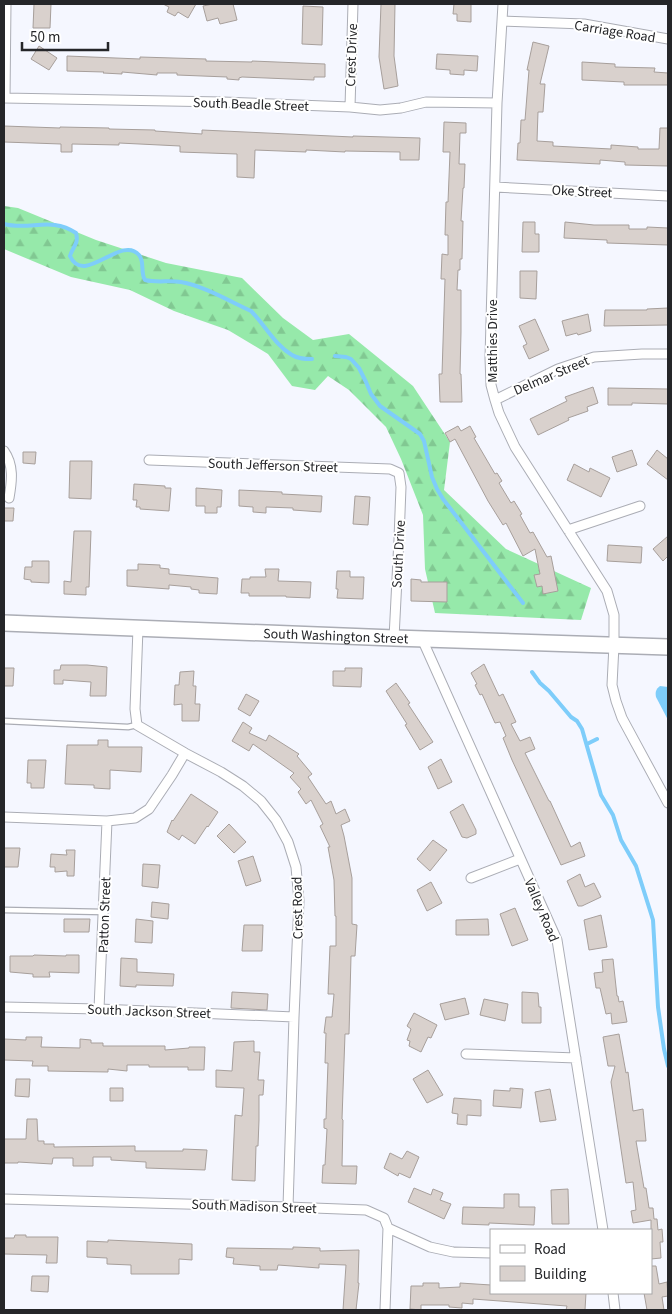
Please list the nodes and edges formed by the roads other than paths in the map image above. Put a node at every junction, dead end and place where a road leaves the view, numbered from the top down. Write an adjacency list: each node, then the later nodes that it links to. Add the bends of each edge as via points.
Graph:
1 (6, 4): 6 (street)
2 (353, 4): 8 (street, Crest Drive)
3 (503, 4): 4 (street, Matthies Drive)
4 (502, 22): 5 (street, Carriage Road, via 584,24); 7 (street, Matthies Drive)
5 (668, 39)
6 (4, 98): 8 (street, South Beadle Street)
7 (497, 103): 8 (street, South Beadle Street, via 426,102 380,110); 9 (street, Matthies Drive)
8 (350, 107)
9 (495, 187): 10 (street, Oke Street); 12 (street, Matthies Drive, via 490,358)
10 (668, 196)
11 (668, 354): 12 (street, Delmar Street, via 594,357 558,369)
12 (494, 400): 18 (street, Matthies Drive, via 516,446)
13 (4, 451): 16 (street, via 11,466)
14 (149, 460): 15 (street, South Jefferson Street, via 390,469)
15 (396, 472): 21 (street, South Drive, via 401,486)
16 (9, 498)
17 (640, 506): 18 (street)
18 (568, 530): 23 (street, Matthies Drive, via 607,592 614,615)
19 (4, 623): 20 (main road, South Washington Street)
20 (138, 628): 21 (main road, South Washington Street); 26 (street)
21 (394, 638): 22 (main road, South Washington Street)
22 (422, 639): 23 (main road, South Washington Street); 31 (street, Valley Road)
23 (614, 645): 24 (main road, South Washington Street); 28 (street, Matthies Drive, via 612,685 616,701)
24 (668, 647)
25 (4, 721): 26 (lane, via 128,727)
26 (137, 724): 27 (street, Crest Road)
27 (185, 753): 30 (street, via 150,809 135,818); 37 (street, Crest Road, via 221,772 261,801 288,842 296,867 299,901)
28 (668, 803)
29 (4, 817): 30 (street)
30 (107, 821): 34 (street, Patton Street)
31 (520, 859): 32 (street); 39 (street, Valley Road, via 557,940)
32 (471, 878)
33 (4, 910): 34 (lane)
34 (104, 912): 36 (street, Patton Street)
35 (4, 1007): 36 (street, South Jackson Street)
36 (100, 1009): 37 (street, South Jackson Street)
37 (294, 1017): 41 (street, Crest Road)
38 (466, 1054): 39 (street)
39 (576, 1058): 43 (street, Valley Road)
40 (4, 1199): 41 (street, South Madison Street)
41 (288, 1207): 42 (street, South Madison Street, via 366,1210 384,1218)
42 (388, 1228): 44 (street, South Madison Street, via 430,1247 453,1252); 46 (street)
43 (602, 1229)
44 (490, 1253)
45 (612, 1294): 47 (street)
46 (385, 1310)
47 (615, 1310)

